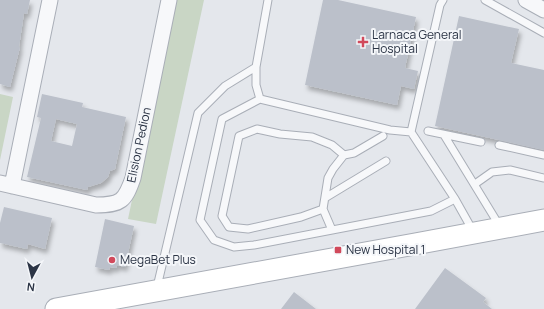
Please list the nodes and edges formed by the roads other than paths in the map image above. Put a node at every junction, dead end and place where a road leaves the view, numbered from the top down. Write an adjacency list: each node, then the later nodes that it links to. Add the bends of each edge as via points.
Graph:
1 (50, 0): 22 (street, Elision Pedion)
2 (169, 0): 22 (street, Elision Pedion, via 134,178 129,192 122,200 112,205 96,205)
3 (268, 0): 9 (lane)
4 (442, 0): 12 (lane)
5 (485, 0): 8 (lane)
6 (526, 0): 7 (street)
7 (544, 10)
8 (544, 33)
9 (256, 67): 10 (lane, via 256,85); 30 (lane, via 225,86 198,113)
10 (260, 99): 12 (lane, via 390,130); 28 (lane, via 222,119 200,220 214,240 234,247)
11 (428, 131): 13 (lane)
12 (411, 132): 24 (lane)
13 (444, 135): 15 (lane); 21 (lane)
14 (383, 136): 17 (lane, via 354,153)
15 (481, 142)
16 (499, 145): 18 (lane)
17 (344, 155): 23 (lane, via 328,178); 25 (lane, via 332,145 312,137 257,129 239,136 222,216 229,227 248,229)
18 (544, 155)
19 (386, 161): 23 (lane)
20 (544, 178): 21 (lane, via 510,170 492,172)
21 (475, 184): 27 (lane)
22 (6, 185)
23 (325, 198): 25 (lane)
24 (455, 199): 28 (lane, via 431,211); 29 (lane)
25 (323, 209): 28 (lane)
26 (544, 220): 27 (street)
27 (500, 228): 29 (street)
28 (332, 230)
29 (474, 233): 30 (street)
30 (157, 290): 31 (street)
31 (56, 309)

